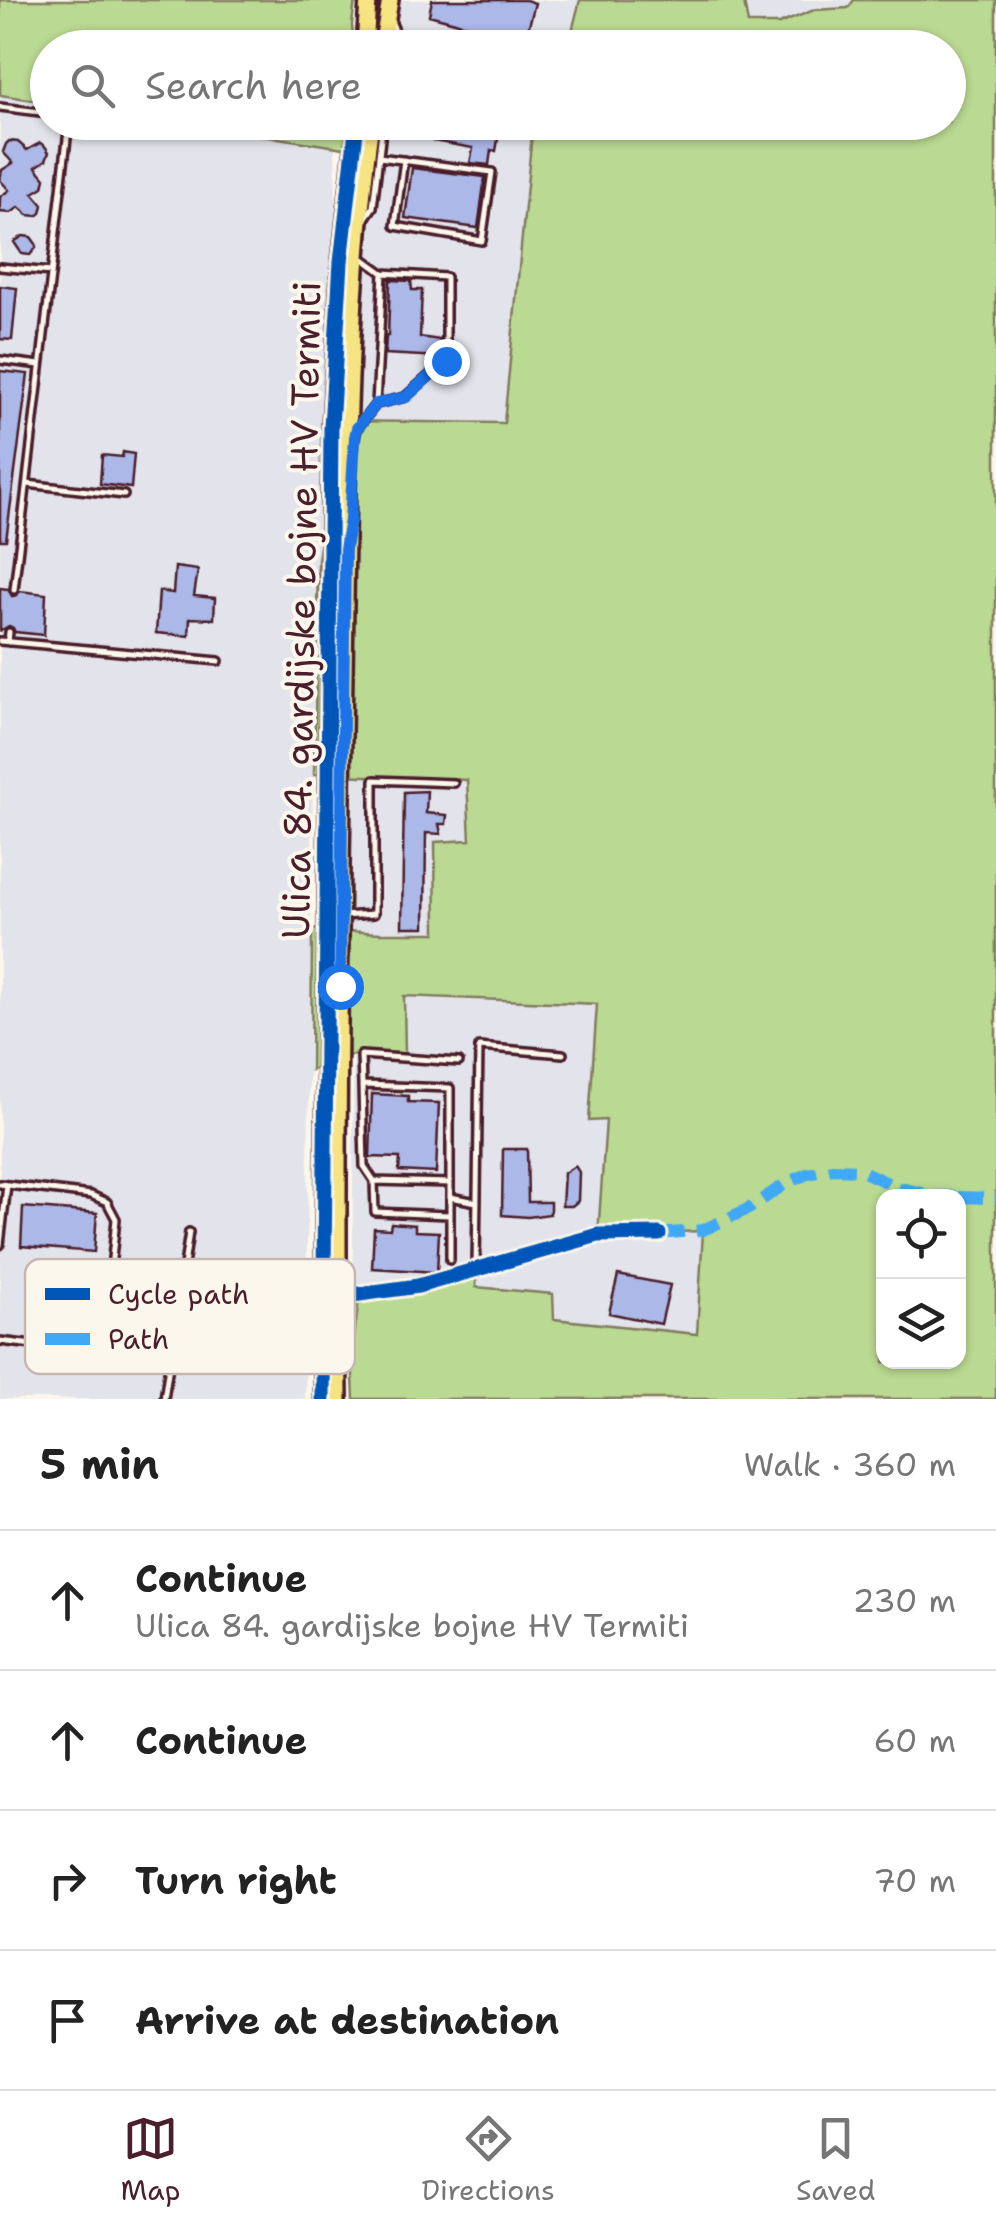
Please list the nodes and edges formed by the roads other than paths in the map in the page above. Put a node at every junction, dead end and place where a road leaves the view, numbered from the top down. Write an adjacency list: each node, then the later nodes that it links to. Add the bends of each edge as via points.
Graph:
1 (368, 0): 2 (main road)
2 (366, 30)
3 (0, 107): 4 (lane)
4 (30, 110)
5 (67, 140): 14 (lane)
6 (355, 140): 43 (main road, Ulica 84. gardijske bojne HV Termiti, via 331,427)
7 (370, 140): 11 (main road, Ulica 84. gardijske bojne HV Termiti)
8 (381, 140): 9 (lane)
9 (379, 156): 10 (lane); 11 (lane, via 373,206)
10 (404, 160): 10 (lane, via 492,172 482,242 395,226)
11 (358, 228): 12 (main road, Ulica 84. gardijske bojne HV Termiti)
12 (356, 253): 15 (lane); 21 (main road, Ulica 84. gardijske bojne HV Termiti)
13 (0, 267): 14 (lane)
14 (51, 272): 17 (lane)
15 (383, 272): 18 (lane); 18 (lane, via 446,277 446,361 406,397)
16 (0, 360): 17 (lane)
17 (40, 365): 19 (lane)
18 (376, 404): 21 (lane, via 355,437)
19 (28, 484): 20 (lane); 22 (lane)
20 (124, 495)
21 (345, 549): 28 (main road, Ulica 84. gardijske bojne HV Termiti)
22 (14, 590)
23 (10, 632): 25 (lane)
24 (0, 641): 25 (lane)
25 (8, 642): 26 (lane)
26 (219, 661)
27 (454, 784): 28 (lane, via 374,780 374,914)
28 (341, 916): 44 (main road, Ulica 84. gardijske bojne HV Termiti)
29 (562, 1054): 36 (lane, via 479,1046)
30 (459, 1062): 31 (lane, via 361,1055)
31 (362, 1085): 32 (lane, via 364,1166); 33 (lane, via 450,1088)
32 (374, 1181): 33 (lane); 37 (lane, via 375,1212)
33 (450, 1183): 35 (lane)
34 (3, 1185): 40 (lane); 41 (lane, via 106,1202 116,1219)
35 (450, 1197): 36 (lane); 37 (lane)
36 (477, 1202): 46 (lane)
37 (450, 1215): 45 (lane)
38 (189, 1232): 42 (lane)
39 (659, 1234): 46 (street, via 598,1234)
40 (0, 1245)
41 (112, 1259)
42 (185, 1259)
43 (324, 1259)
44 (338, 1259)
45 (450, 1260)
46 (476, 1271): 47 (street)
47 (355, 1295)
48 (0, 1342): 49 (lane)
49 (25, 1345)
50 (168, 1374): 53 (lane)
51 (323, 1374): 54 (main road, Ulica 84. gardijske bojne HV Termiti)
52 (339, 1374): 55 (main road, Ulica 84. gardijske bojne HV Termiti)
53 (164, 1399)
54 (323, 1399)
55 (339, 1399)

